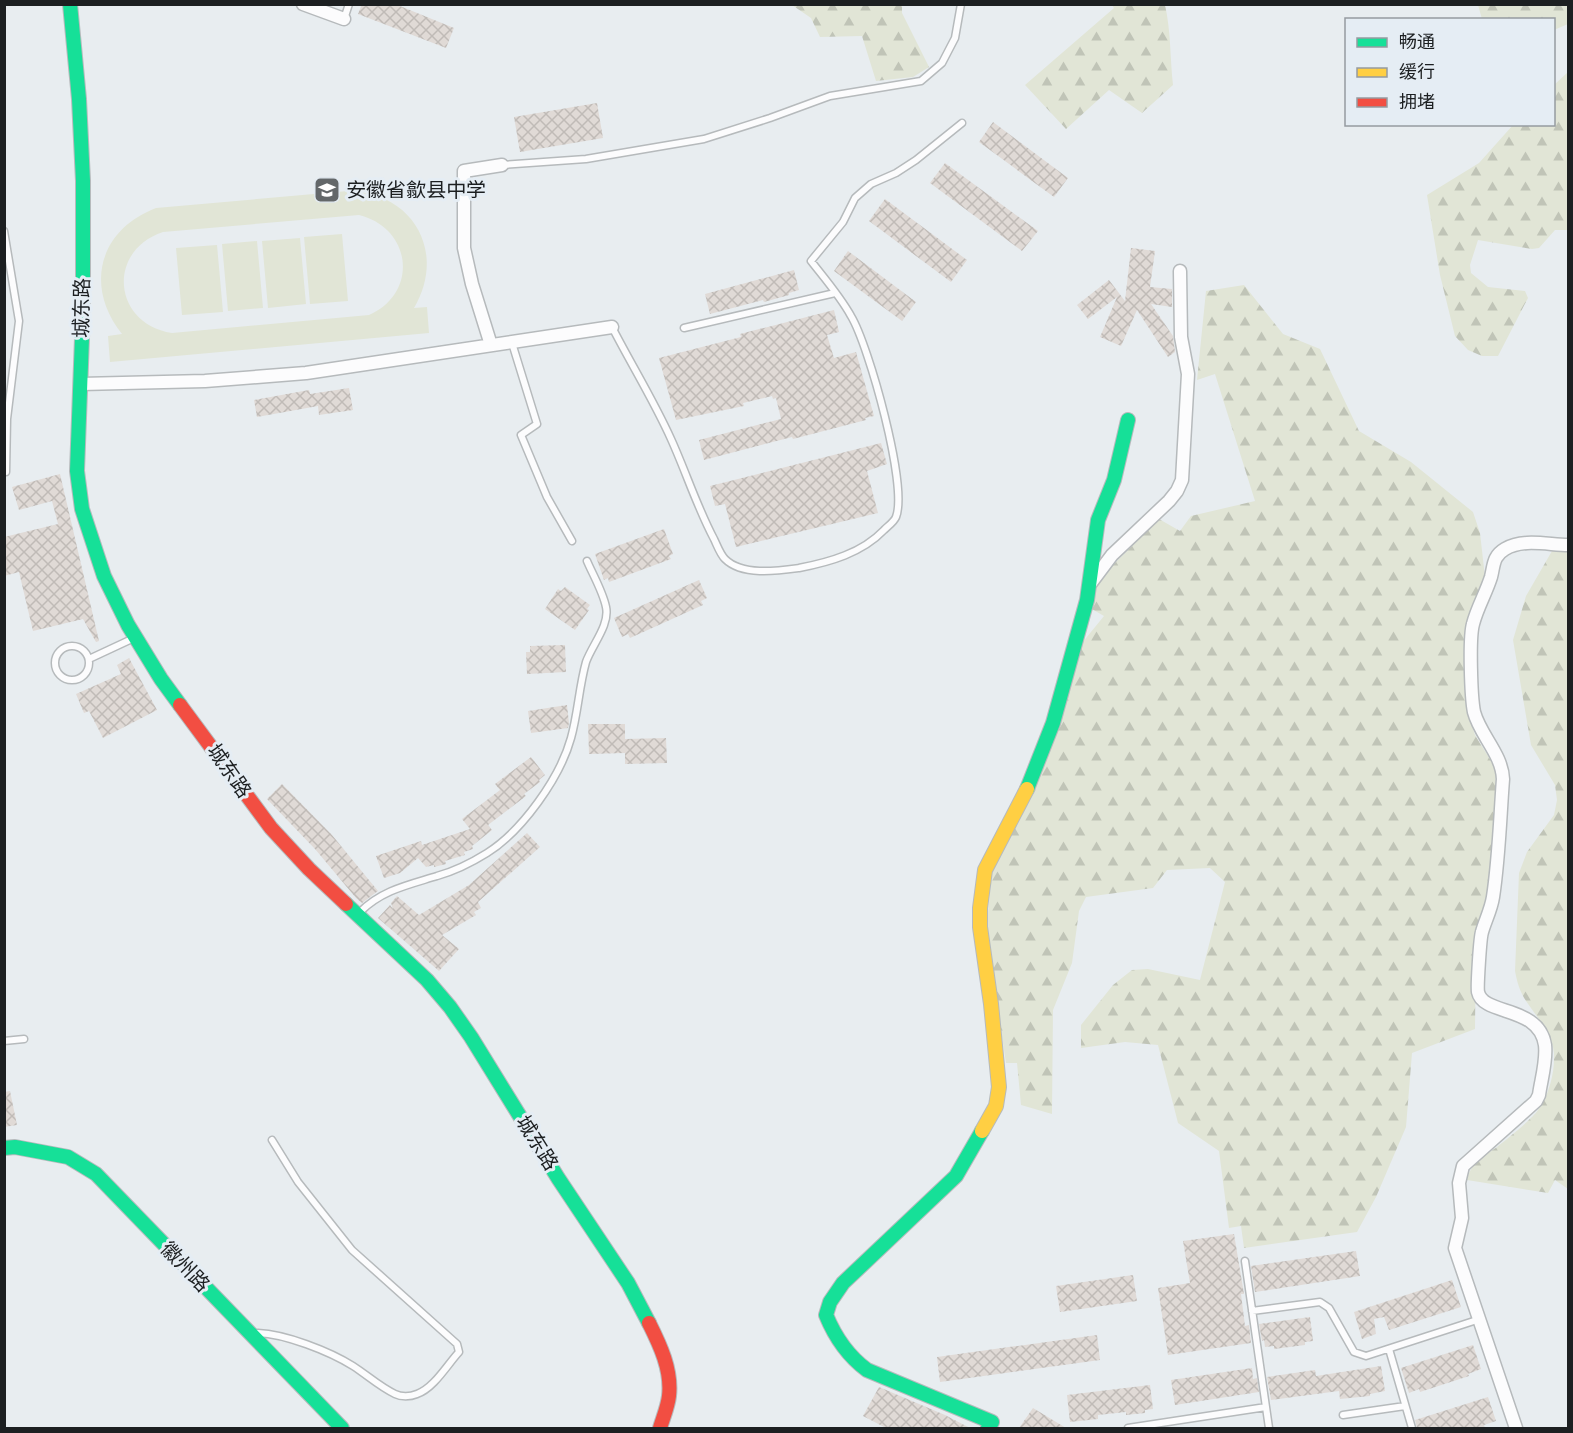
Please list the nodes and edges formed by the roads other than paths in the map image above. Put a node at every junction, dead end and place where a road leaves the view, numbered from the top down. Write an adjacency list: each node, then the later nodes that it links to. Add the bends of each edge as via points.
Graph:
1 (70, 4): 15 (street, 城东路, via 82,181)
2 (303, 4): 5 (street)
3 (349, 4): 5 (lane)
4 (961, 4): 7 (lane, via 955,38 942,63 921,81 830,96 704,139 586,159)
5 (344, 19)
6 (962, 123): 10 (lane, via 916,160 871,184 855,198 843,222 811,261)
7 (502, 165): 14 (street, via 464,171 464,248)
8 (4, 231): 17 (lane, via 19,321)
9 (1180, 271): 21 (street, via 1181,337 1188,374 1182,480 1169,501 1112,555)
10 (835, 292): 11 (lane, via 852,317 874,374 894,463 898,508 895,519 873,541 852,553 799,568 752,570 723,558 670,438); 12 (lane)
11 (612, 327): 13 (street)
12 (684, 328)
13 (511, 342): 14 (street); 18 (lane, via 537,424 521,435 547,497)
14 (491, 345): 15 (street, via 306,373 205,381)
15 (81, 384): 22 (street, 城东路, via 76,453 82,509 104,576)
16 (1128, 420): 21 (street, via 1114,480 1098,520)
17 (6, 472)
18 (572, 541)
19 (1569, 545): 31 (street, via 1524,544 1499,554 1470,638 1474,713 1501,765 1503,778 1493,897 1481,934 1477,989 1482,1000 1536,1025 1545,1047 1536,1101 1460,1171 1462,1218 1455,1248)
20 (587, 561): 24 (lane, via 607,608 605,619 587,660 574,728 563,761 526,820 502,843 472,862 383,894)
21 (1089, 587): 39 (street, via 1040,761 985,870 980,927 992,1004 999,1096 996,1106 956,1176 843,1283 826,1315 855,1363 992,1422)
22 (135, 637): 23 (lane); 24 (street, 城东路, via 161,679 271,828)
23 (89, 659): 23 (lane, via 87,672 76,680 63,678 56,668 57,656 64,648 74,646)
24 (357, 915): 38 (street, 城东路, via 427,980 450,1007 628,1283 665,1361 669,1396)
25 (24, 1039): 26 (lane)
26 (4, 1041)
27 (272, 1140): 32 (lane, via 298,1182 352,1250 457,1344 459,1352 427,1388 404,1396 393,1394 350,1364 295,1340)
28 (4, 1148): 32 (street, 徽州路, via 68,1156 96,1174)
29 (1245, 1261): 30 (lane)
30 (1252, 1311): 33 (lane, via 1320,1302 1329,1308 1354,1352 1366,1356); 35 (lane)
31 (1480, 1319): 33 (lane); 43 (street)
32 (248, 1332): 37 (street, 徽州路)
33 (1389, 1349): 34 (lane)
34 (1405, 1406): 36 (lane); 42 (lane)
35 (1266, 1407): 40 (lane); 41 (lane)
36 (1344, 1415)
37 (342, 1428)
38 (660, 1428)
39 (988, 1428)
40 (1128, 1428)
41 (1269, 1428)
42 (1412, 1428)
43 (1516, 1428)

